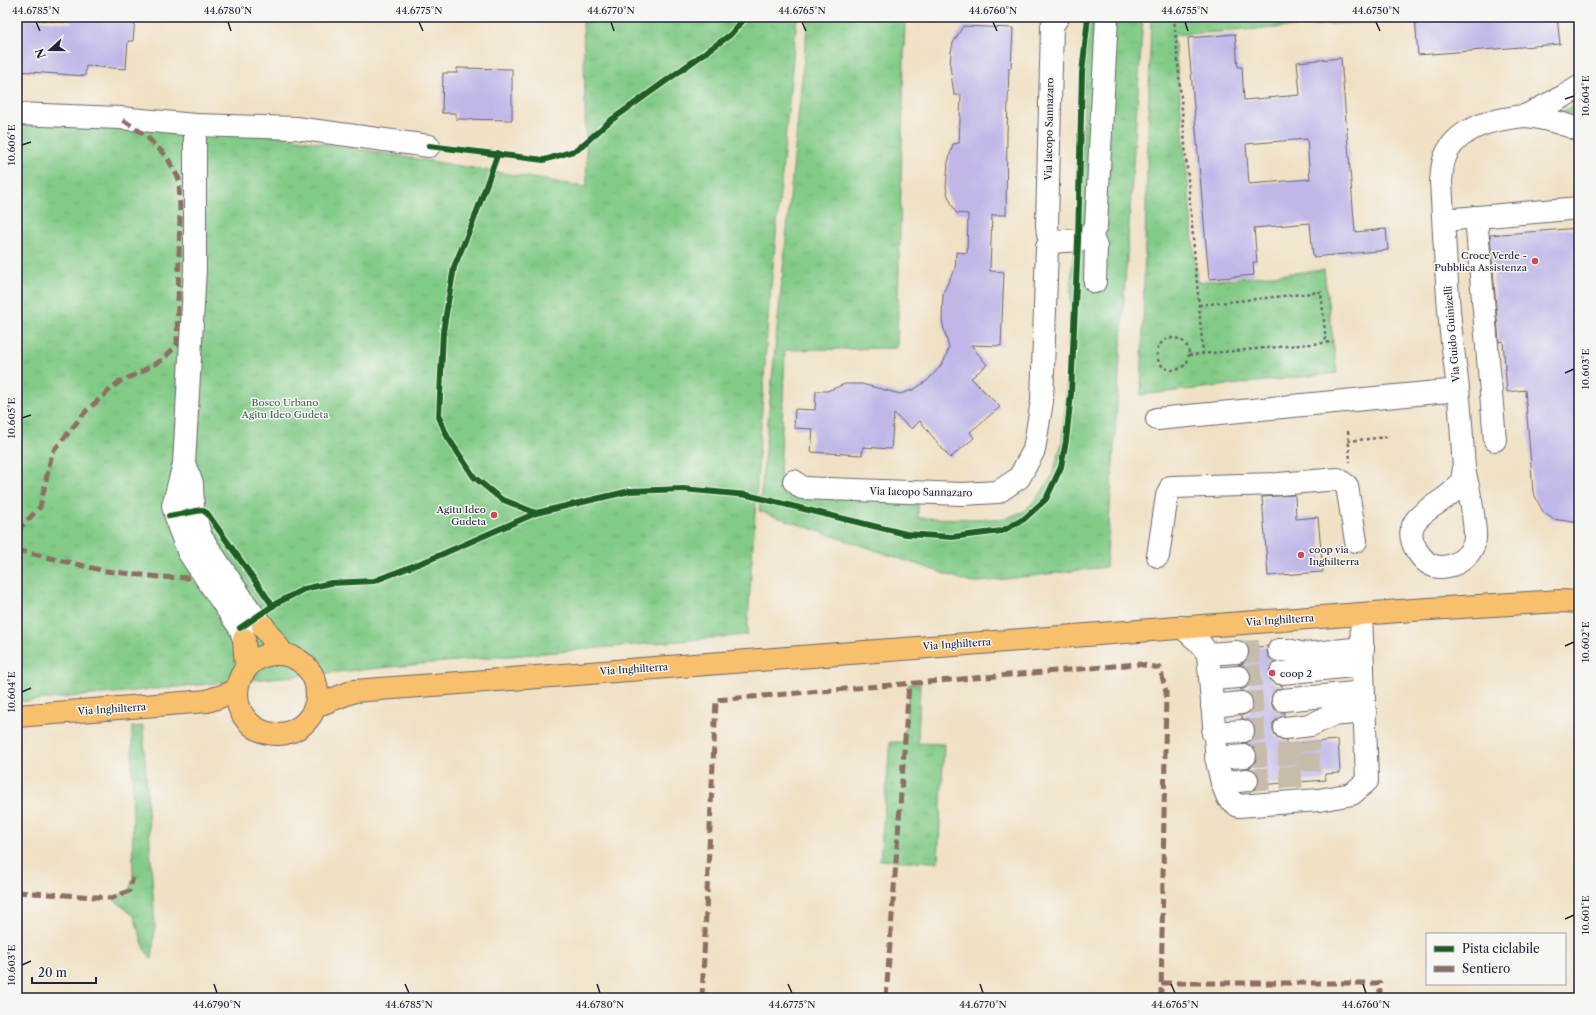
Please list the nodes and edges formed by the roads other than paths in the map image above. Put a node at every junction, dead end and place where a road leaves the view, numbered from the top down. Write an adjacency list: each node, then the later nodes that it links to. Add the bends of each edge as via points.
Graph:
1 (1058, 17): 13 (street, Via Iacopo Sannazaro, via 1052,26 1047,225)
2 (1107, 17): 12 (street, via 1096,226)
3 (1579, 87): 5 (street, Via Guido Guinizelli)
4 (17, 114): 6 (street, via 120,118)
5 (1525, 116): 7 (street, Via Guido Guinizelli); 11 (street, Via Guido Guinizelli, via 1482,124 1466,132 1451,147 1444,160 1441,181)
6 (195, 125): 8 (street, via 296,128); 18 (street, via 195,269)
7 (1579, 130)
8 (429, 146)
9 (1579, 208): 10 (street)
10 (1476, 217): 11 (street); 17 (street)
11 (1444, 220): 15 (street, Via Guido Guinizelli, via 1451,332)
12 (1091, 234): 13 (street, via 1084,240 1059,240); 14 (street, via 1096,247)
13 (1052, 243): 20 (street, Via Iacopo Sannazaro, via 1046,247 1042,401 1034,450 1019,478 998,492 962,494 802,488)
14 (1095, 282)
15 (1458, 390): 16 (street); 19 (street, Via Guido Guinizelli)
16 (1157, 419)
17 (1495, 440)
18 (184, 464): 25 (street, via 192,483 193,511 201,537 249,609); 27 (street, via 173,506 179,528 189,553 240,628)
19 (1464, 468)
20 (794, 481)
21 (1356, 541): 22 (street, via 1347,486 1338,479 1279,484 1171,486 1167,496)
22 (1158, 556)
23 (1573, 599): 24 (main road, Via Inghilterra)
24 (1361, 614): 26 (main road, Via Inghilterra); 32 (street)
25 (264, 626): 30 (main road)
26 (1182, 627): 31 (street); 38 (main road, Via Inghilterra)
27 (244, 639): 33 (main road)
28 (1279, 650): 32 (street)
29 (1237, 652): 31 (street)
30 (283, 654): 33 (main road, via 269,654 256,659); 36 (main road, via 296,658 308,667)
31 (1208, 654): 37 (street)
32 (1363, 657): 34 (street); 41 (street)
33 (246, 668): 40 (main road, via 240,678)
34 (1281, 674)
35 (1239, 677): 37 (street)
36 (315, 679): 38 (main road, Via Inghilterra); 43 (main road, via 318,693)
37 (1210, 680): 44 (street)
38 (354, 691): 43 (main road, Via Inghilterra)
39 (1283, 700): 41 (street)
40 (239, 701): 43 (main road, via 243,716 251,725 262,732 274,735 300,729 310,719); 45 (main road, Via Inghilterra, via 207,701)
41 (1365, 702): 46 (street, via 1332,715 1310,734); 52 (street, via 1367,781 1352,794 1319,800 1238,806 1228,798)
42 (1241, 703): 44 (street)
43 (316, 706)
44 (1212, 706): 48 (street)
45 (17, 716)
46 (1285, 728)
47 (1243, 731): 48 (street)
48 (1214, 733): 50 (street)
49 (1245, 756): 50 (street)
50 (1216, 758): 52 (street)
51 (1247, 780): 52 (street)
52 (1222, 783)

